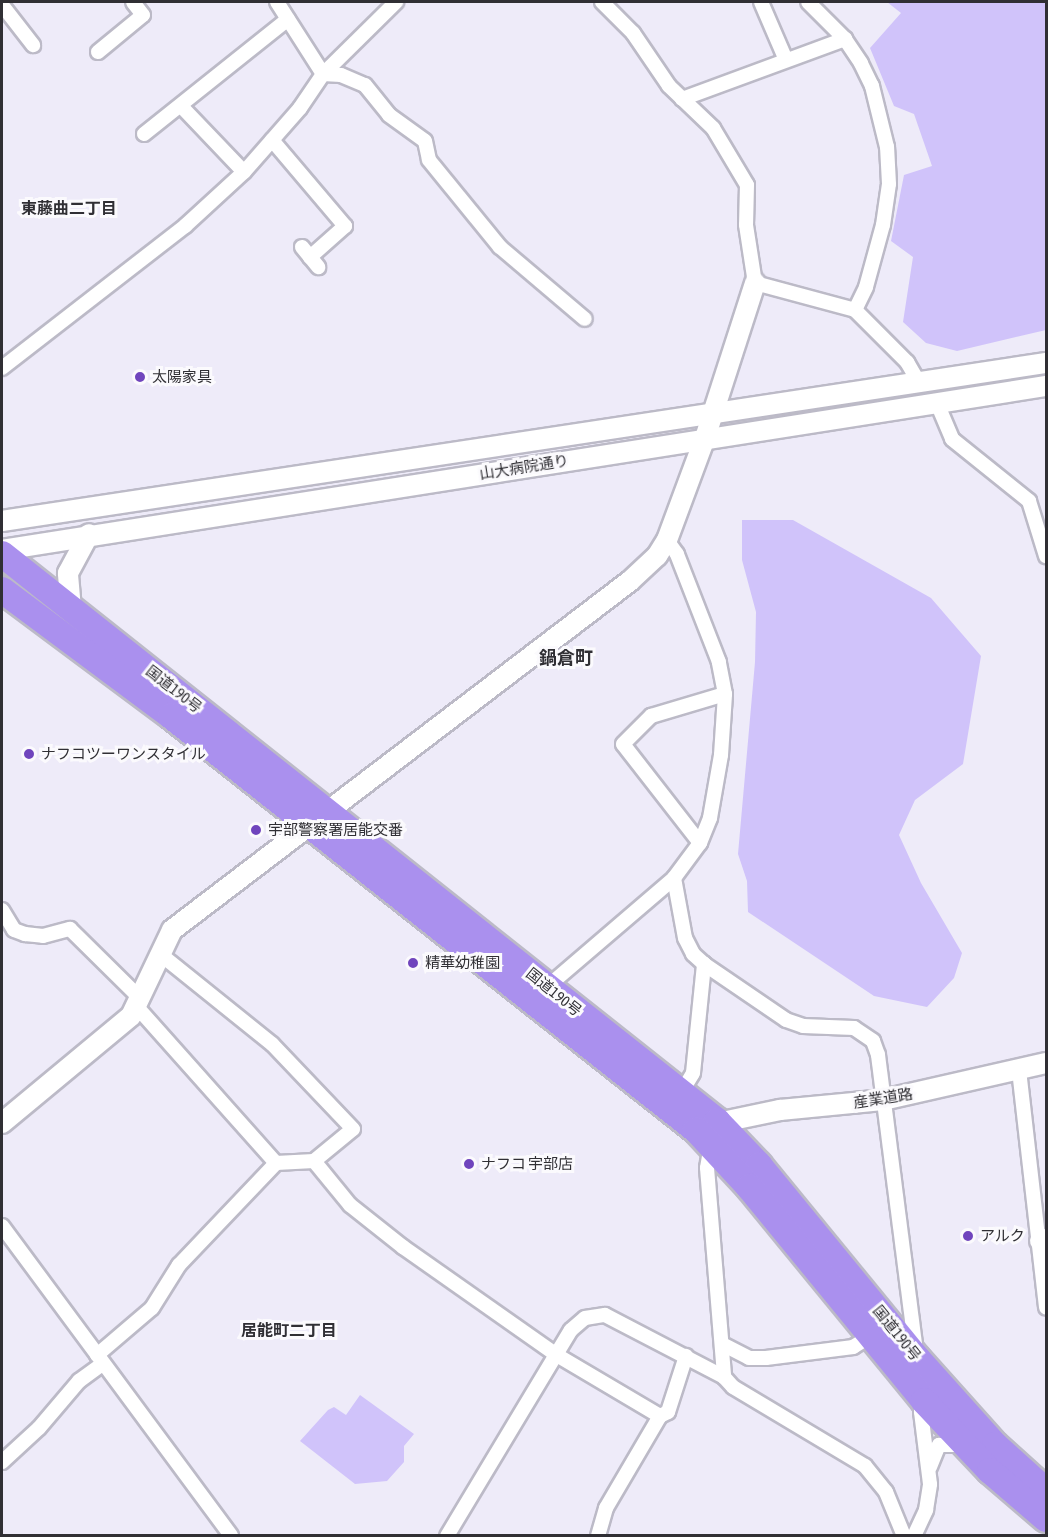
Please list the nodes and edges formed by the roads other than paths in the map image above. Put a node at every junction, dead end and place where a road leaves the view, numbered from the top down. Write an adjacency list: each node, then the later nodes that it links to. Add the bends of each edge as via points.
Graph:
1 (133, 2): 11 (street, via 143,15)
2 (277, 2): 8 (street)
3 (396, 2): 13 (street)
4 (602, 2): 14 (street, via 633,33)
5 (761, 2): 12 (street)
6 (807, 2): 9 (street)
7 (2, 5): 10 (street)
8 (288, 19): 13 (street); 15 (street)
9 (845, 39): 12 (street); 21 (street, via 872,86 887,147 883,225 866,287)
10 (33, 45)
11 (98, 52)
12 (786, 60): 14 (street)
13 (323, 74): 17 (street); 22 (street, via 341,75 365,85 389,115 425,141 429,160 500,247)
14 (682, 99): 20 (street, via 713,128 747,185 746,225)
15 (182, 106): 16 (street); 18 (street)
16 (144, 134)
17 (272, 140): 18 (street); 19 (street, via 345,226)
18 (244, 172): 24 (street, via 185,226)
19 (310, 257)
20 (755, 283): 21 (street); 28 (street)
21 (855, 309): 25 (street, via 907,362)
22 (585, 319)
23 (1047, 363): 25 (street, 山大病院通り)
24 (2, 368)
25 (919, 382): 28 (street, 山大病院通り)
26 (1047, 386): 27 (street, 山大病院通り)
27 (937, 403): 29 (street, 山大病院通り); 34 (street, via 952,439 1029,501)
28 (715, 410): 29 (street); 30 (street, 山大病院通り)
29 (705, 438): 31 (street, 山大病院通り); 32 (street)
30 (2, 521)
31 (89, 534): 33 (street, 山大病院通り); 37 (street, via 68,573)
32 (667, 540): 38 (street, via 677,554 719,662); 40 (street, via 657,556 630,580)
33 (2, 552): 37 (highway, 国道190号)
34 (1047, 556)
35 (2, 570): 39 (highway, 国道190号, via 152,692)
36 (2, 590): 39 (highway, 国道190号)
37 (71, 609): 40 (highway, 国道190号)
38 (725, 694): 41 (street, via 722,755 710,818); 41 (street, via 651,716 623,744)
39 (171, 716): 40 (highway, 国道190号)
40 (320, 818): 44 (street, via 172,930); 46 (highway, 国道190号); 53 (highway, 国道190号)
41 (700, 843): 42 (street)
42 (675, 878): 45 (street, via 685,938); 46 (street)
43 (2, 910): 47 (street, via 14,930 25,934 43,936 70,929)
44 (160, 954): 47 (street); 54 (street, via 272,1044 352,1129)
45 (704, 964): 50 (street, via 693,1073); 51 (street, via 786,1020 803,1026 855,1028 873,1041)
46 (548, 987): 50 (highway, 国道190号)
47 (139, 1003): 52 (street, via 131,1017); 55 (street)
48 (1047, 1063): 49 (street, 産業道路)
49 (1019, 1070): 51 (street, 産業道路); 57 (street)
50 (681, 1093): 53 (highway, 国道190号)
51 (883, 1100): 53 (street, 産業道路); 63 (street)
52 (2, 1123)
53 (708, 1132): 59 (highway, 国道190号); 60 (street, via 707,1168); 63 (highway, 国道190号, via 759,1165)
54 (314, 1161): 55 (street); 61 (street, via 350,1205 372,1224)
55 (276, 1163): 64 (street, via 179,1265 152,1308)
56 (2, 1226): 64 (street)
57 (1043, 1240): 58 (street)
58 (1047, 1307)
59 (872, 1335): 60 (street, via 853,1347 766,1358 749,1358); 66 (highway, 国道190号)
60 (724, 1345): 65 (street)
61 (555, 1354): 62 (street, via 585,1318 605,1315); 67 (street); 74 (street)
62 (686, 1356): 65 (street); 67 (street, via 668,1412)
63 (917, 1358): 66 (street); 71 (highway, 国道190号, via 995,1445)
64 (99, 1360): 69 (street, via 39,1428); 73 (street)
65 (724, 1377): 76 (street, via 865,1466 886,1492)
66 (918, 1393): 68 (highway, 国道190号); 70 (street)
67 (660, 1416): 75 (street, via 606,1508)
68 (964, 1445): 70 (street, via 939,1445); 72 (highway, 国道190号)
69 (2, 1462)
70 (929, 1472): 77 (street, via 926,1510)
71 (1047, 1491)
72 (1047, 1519)
73 (231, 1536)
74 (447, 1536)
75 (598, 1536)
76 (904, 1536)
77 (914, 1536)

